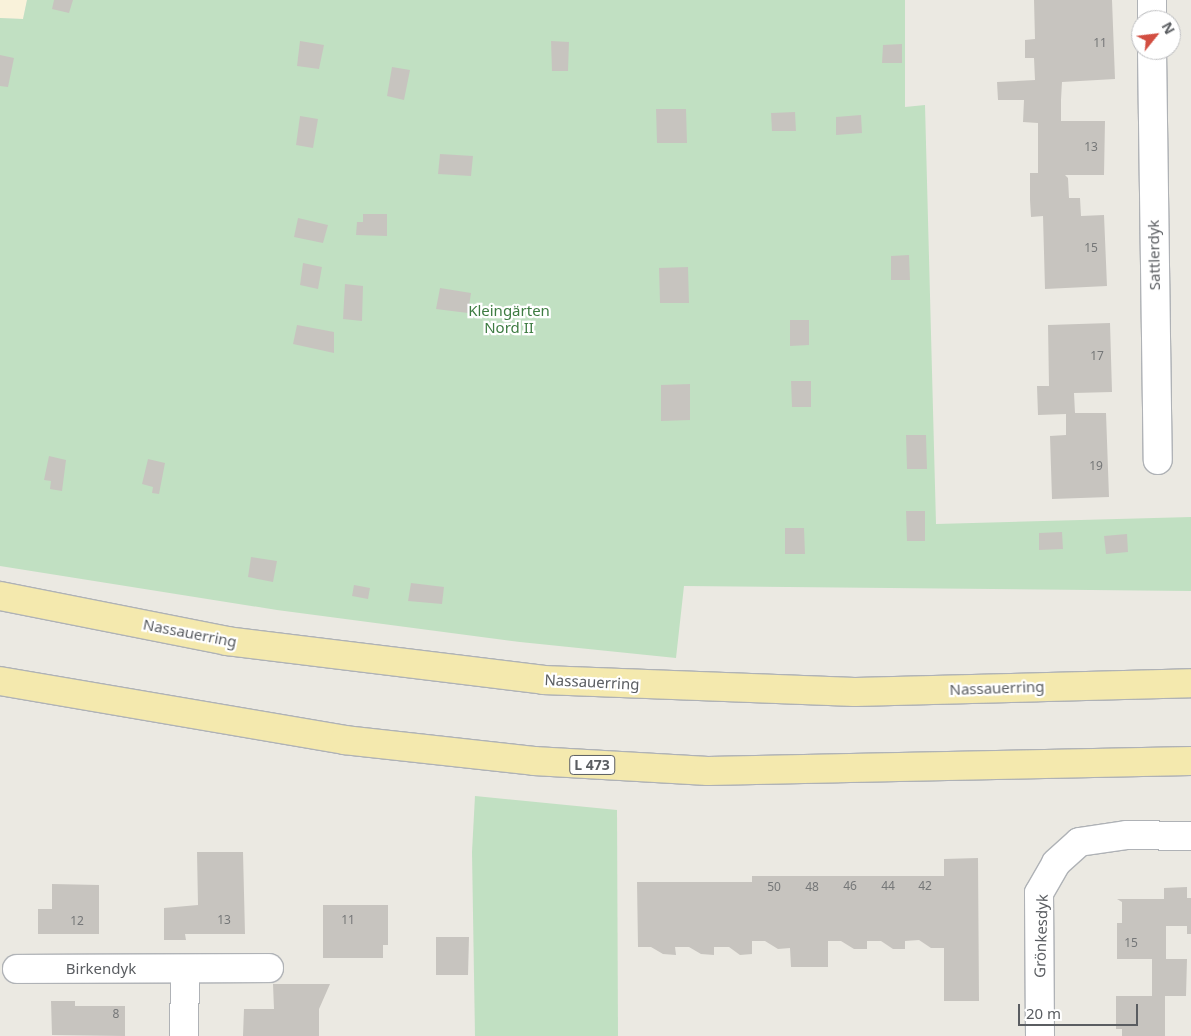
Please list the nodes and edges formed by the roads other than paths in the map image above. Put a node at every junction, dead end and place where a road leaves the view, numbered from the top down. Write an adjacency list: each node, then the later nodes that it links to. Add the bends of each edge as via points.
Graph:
1 (1152, 60): 2 (street, Sattlerdyk)
2 (1158, 460)
3 (0, 596): 5 (main road, Nassauerring, via 227,642 543,680 855,692)
4 (0, 681): 6 (main road, L 473, via 335,739 534,761 708,771)
5 (1191, 683)
6 (1191, 761)
7 (1191, 836): 12 (street, Grönkesdyk, via 1128,835 1079,842 1056,863 1039,893)
8 (269, 968): 10 (street, Birkendyk)
9 (16, 969): 10 (street, Birkendyk)
10 (185, 969): 11 (street)
11 (184, 1036)
12 (1040, 1036)

